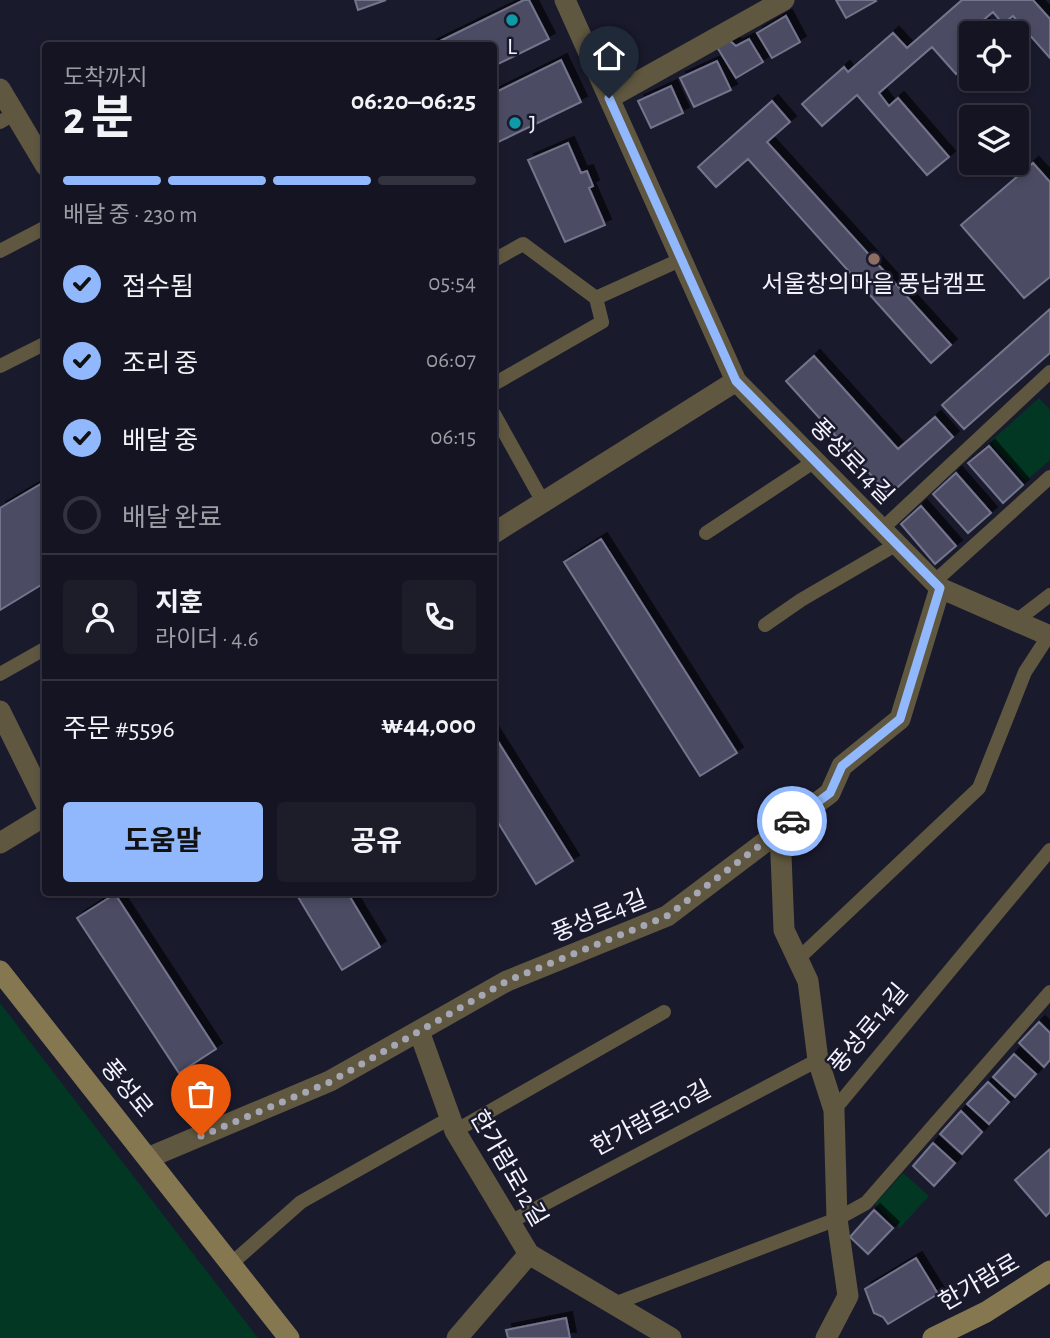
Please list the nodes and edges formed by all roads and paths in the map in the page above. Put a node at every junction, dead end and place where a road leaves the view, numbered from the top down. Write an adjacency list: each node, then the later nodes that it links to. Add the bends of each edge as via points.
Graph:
1 (565, 0): 4 (street, 풍성로14길)
2 (784, 0): 4 (street)
3 (0, 89): 5 (street)
4 (609, 98): 10 (street, 풍성로14길)
5 (7, 118): 6 (street)
6 (42, 161)
7 (42, 229): 8 (lane)
8 (0, 251)
9 (497, 258): 11 (lane, via 523,244)
10 (681, 259): 11 (lane); 15 (street, 풍성로14길)
11 (596, 298): 16 (lane, via 602,322)
12 (42, 345): 13 (lane)
13 (0, 366)
14 (1050, 372): 23 (lane)
15 (736, 381): 18 (street, 풍성로14길); 20 (street)
16 (497, 382)
17 (497, 419): 20 (lane)
18 (816, 461): 22 (lane); 23 (street, 풍성로14길)
19 (1050, 477): 24 (lane)
20 (543, 502): 21 (street)
21 (497, 531)
22 (706, 533)
23 (889, 536): 24 (street, 풍성로14길); 27 (lane)
24 (937, 585): 26 (street, 풍성로14길); 34 (street, 풍성로4길, via 900,719 842,766 830,793)
25 (1050, 595): 26 (lane)
26 (1016, 621): 28 (street, 풍성로14길)
27 (765, 625)
28 (1049, 635): 37 (lane, via 1025,672 979,788)
29 (42, 650): 30 (lane)
30 (0, 674)
31 (0, 711): 32 (street)
32 (42, 796)
33 (42, 817): 35 (street)
34 (780, 831): 37 (street, via 783,930); 41 (street, 풍성로4길, via 667,916 507,981)
35 (0, 843)
36 (1050, 850): 43 (lane, 풍성로14길)
37 (798, 959): 42 (street, via 808,981)
38 (0, 971): 45 (street, 풍성로)
39 (1050, 992): 46 (lane, via 866,1203)
40 (664, 1012): 44 (lane)
41 (419, 1031): 44 (street, 한가람로12길); 45 (street, 풍성로4길, via 330,1082)
42 (818, 1060): 43 (street); 47 (lane, 한가람로10길)
43 (834, 1110): 46 (street)
44 (452, 1125): 47 (street, 한가람로12길); 49 (lane, via 301,1202)
45 (150, 1157): 49 (street, 풍성로)
46 (836, 1219): 51 (lane); 55 (street, via 848,1296)
47 (510, 1222): 48 (street, 한가람로12길)
48 (529, 1254): 51 (street, 한가람로12길); 53 (street)
49 (232, 1263): 52 (street, 풍성로)
50 (1050, 1271): 56 (street, 한가람로, via 986,1312)
51 (614, 1304): 54 (street, 한가람로12길)
52 (289, 1338)
53 (457, 1338)
54 (671, 1338)
55 (826, 1338)
56 (933, 1338)

